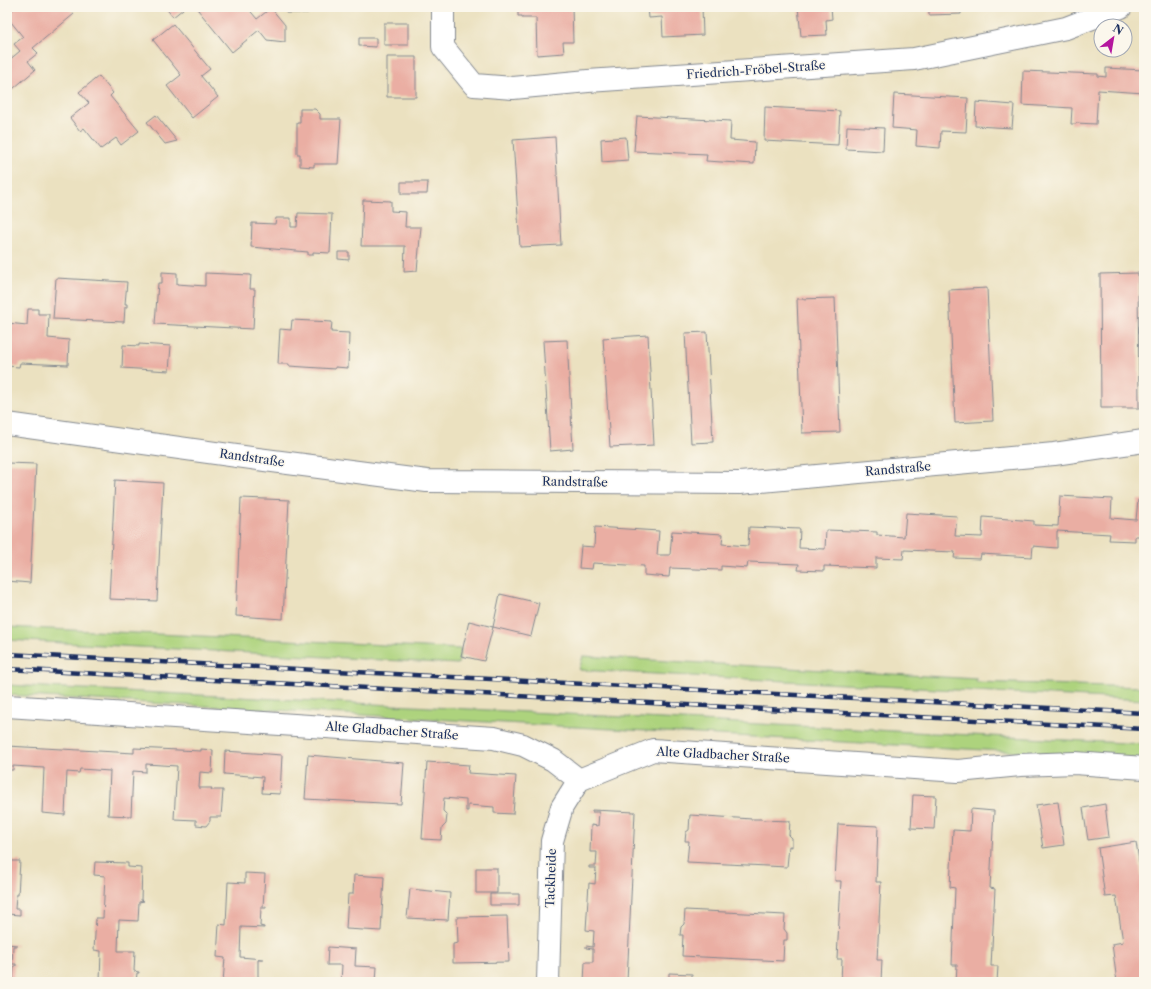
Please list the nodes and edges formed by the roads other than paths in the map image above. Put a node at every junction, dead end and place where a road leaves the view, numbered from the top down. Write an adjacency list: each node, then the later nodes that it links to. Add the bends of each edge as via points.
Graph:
1 (443, 7): 2 (street, Friedrich-Fröbel-Straße, via 443,47 474,85 512,88 914,59 1066,28)
2 (1122, 7)
3 (7, 424): 4 (street, Randstraße, via 427,481 740,483 1054,454)
4 (1144, 441)
5 (7, 706): 7 (street, Alte Gladbacher Straße, via 494,738 524,745 553,760)
6 (1144, 768): 7 (street, Alte Gladbacher Straße, via 1074,763 958,771 653,750)
7 (579, 780): 8 (street, Tackheide, via 562,807 552,841)
8 (548, 982)

